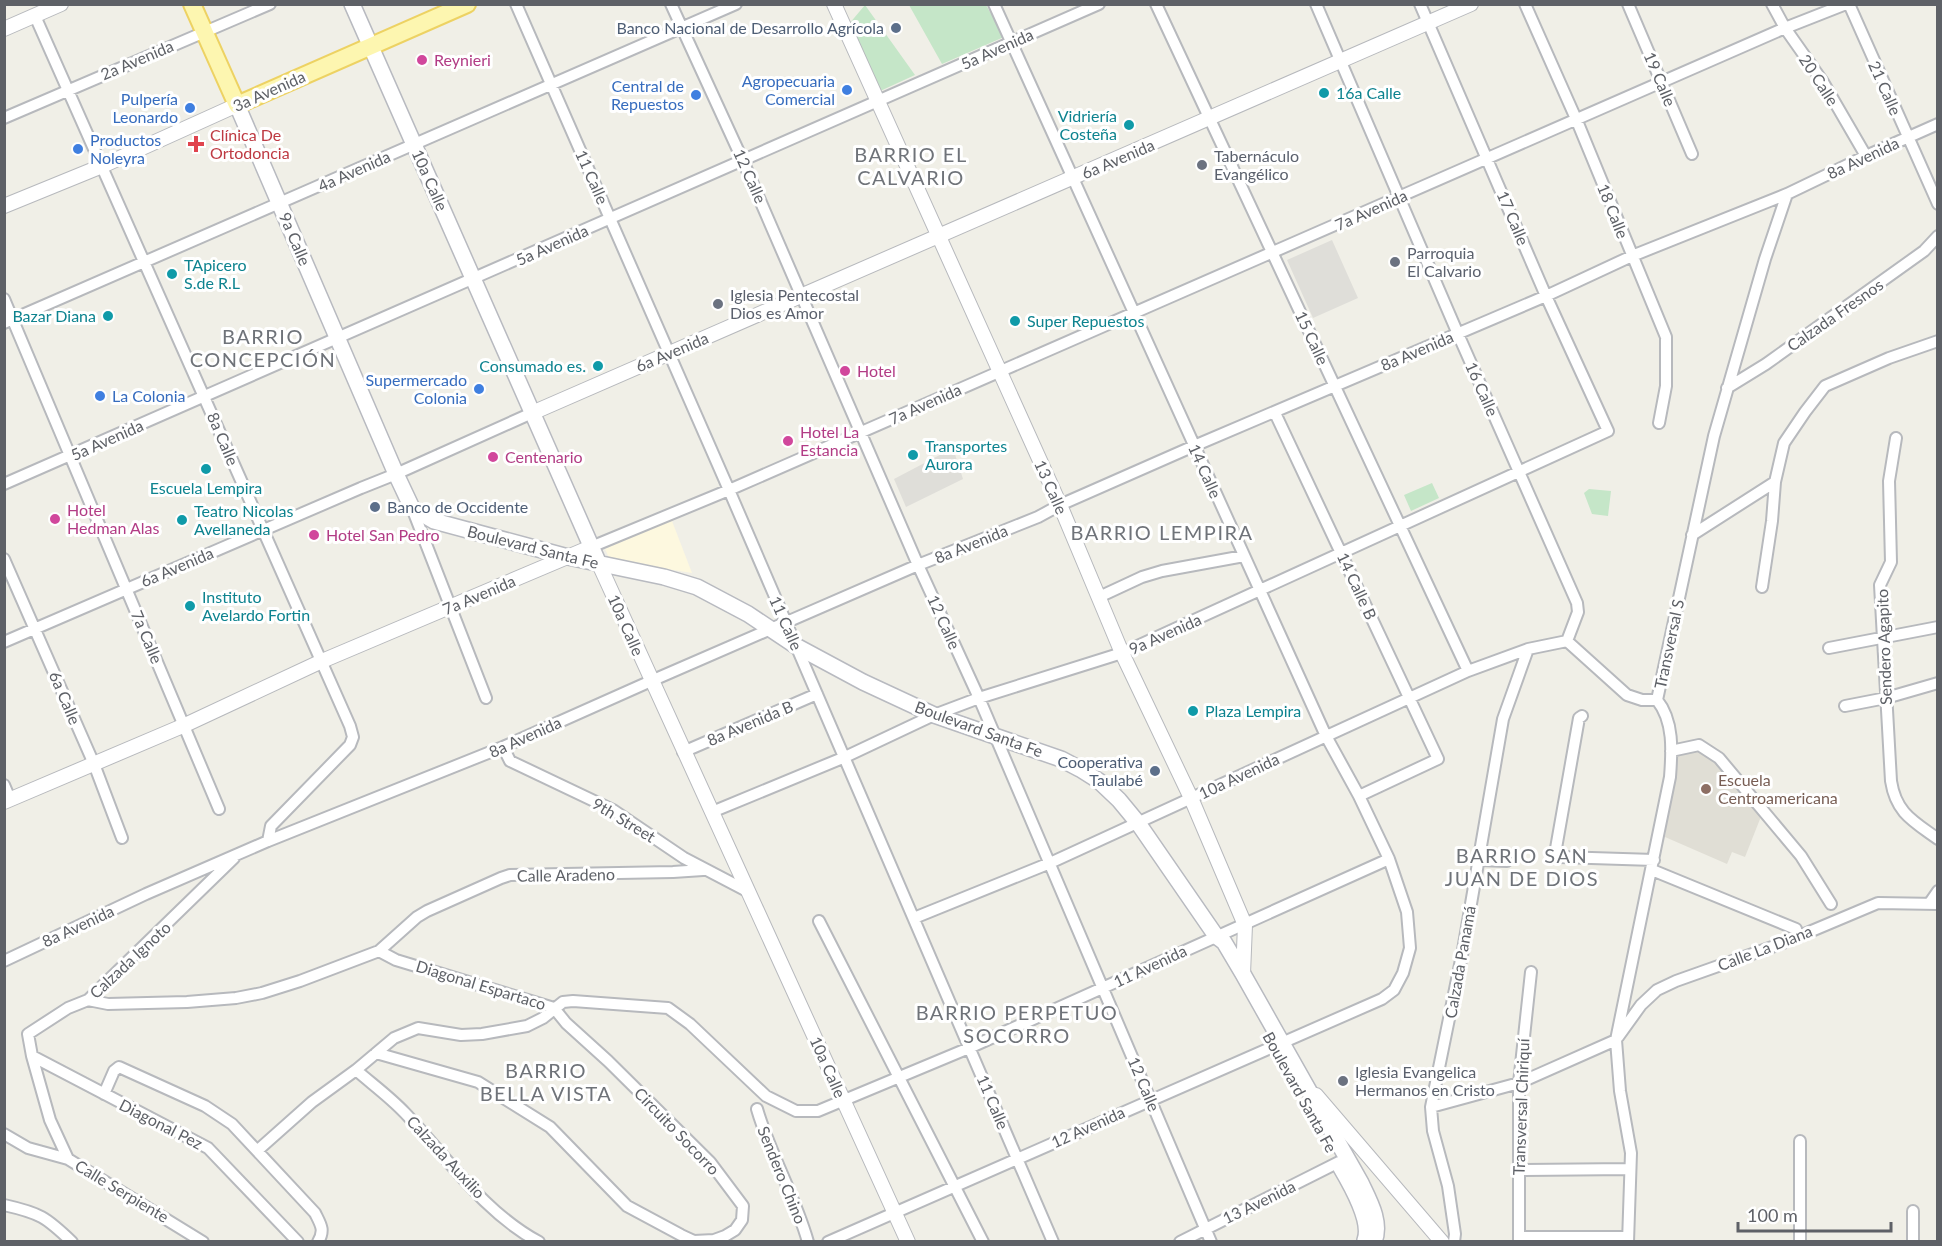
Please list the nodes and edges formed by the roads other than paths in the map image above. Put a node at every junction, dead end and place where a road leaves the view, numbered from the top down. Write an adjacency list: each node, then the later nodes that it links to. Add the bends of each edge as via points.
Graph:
1 (61, 4): 20 (street)
2 (192, 4): 25 (main road, 9a Calle)
3 (270, 4): 25 (street, 2a Avenida)
4 (352, 4): 27 (main road, 10a Calle)
5 (467, 4): 27 (main road, 3a Avenida)
6 (516, 4): 30 (street, 11 Calle)
7 (671, 4): 22 (street, 12 Calle)
8 (736, 4): 22 (street, 4a Avenida)
9 (834, 4): 32 (street, 13 Calle)
10 (994, 4): 26 (street, 14 Calle)
11 (1099, 4): 26 (street, 5a Avenida)
12 (1156, 4): 35 (street, 15 Calle)
13 (1316, 4): 28 (street, 16 Calle)
14 (1420, 4): 21 (street, 17 Calle)
15 (1471, 4): 21 (street, 6a Avenida)
16 (1526, 4): 36 (street, 18 Calle)
17 (1628, 4): 29 (street, 19 Calle)
18 (1772, 4): 23 (street, 20 Calle)
19 (1847, 4): 23 (street, 7a Avenida); 38 (street, 21 Calle)
20 (36, 16): 24 (street); 31 (street, 8a Calle)
21 (1428, 23): 28 (street, 6a Avenida); 42 (street, 17 Calle)
22 (682, 28): 30 (street, 4a Avenida); 43 (street, 12 Calle)
23 (1785, 28): 29 (street, 7a Avenida); 41 (street, 20 Calle, via 1823,82)
24 (4, 29)
25 (204, 32): 31 (street, 2a Avenida); 33 (main road, 9a Calle)
26 (1010, 43): 32 (street, 5a Avenida); 45 (street, 14 Calle)
27 (370, 46): 33 (main road, 3a Avenida); 39 (main road, 10a Calle)
28 (1341, 62): 35 (street, 6a Avenida); 47 (street, 16 Calle)
29 (1662, 83): 36 (street, 7a Avenida); 40 (street, 19 Calle)
30 (551, 85): 39 (street, 4a Avenida); 51 (street, 11 Calle)
31 (68, 89): 34 (street, 2a Avenida); 44 (street, 8a Calle)
32 (878, 101): 43 (street, 5a Avenida); 52 (street, 13 Calle)
33 (237, 105): 44 (street, 3a Avenida); 48 (main road, 9a Calle)
34 (4, 118)
35 (1210, 119): 45 (street, 6a Avenida); 54 (street, 15 Calle)
36 (1576, 121): 42 (street, 7a Avenida); 55 (street, 18 Calle)
37 (1938, 124): 38 (street, 8a Avenida)
38 (1907, 138): 41 (street, 8a Avenida); 49 (street, 21 Calle)
39 (414, 144): 48 (street, 4a Avenida); 57 (main road, 10a Calle)
40 (1692, 154)
41 (1866, 156): 46 (street, 8a Avenida)
42 (1488, 159): 47 (street, 7a Avenida); 59 (street, 17 Calle)
43 (743, 161): 51 (street, 5a Avenida); 58 (street, 12 Calle)
44 (102, 166): 50 (street, 3a Avenida); 56 (street, 8a Calle)
45 (1072, 178): 52 (street, 6a Avenida); 61 (street, 14 Calle)
46 (1787, 194): 55 (street, 8a Avenida); 69 (street, Transversal S)
47 (1400, 197): 54 (street, 7a Avenida); 63 (street, 16 Calle)
48 (279, 203): 56 (street, 4a Avenida); 64 (main road, 9a Calle)
49 (1938, 204)
50 (4, 207)
51 (610, 219): 57 (street, 5a Avenida); 66 (street, 11 Calle)
52 (939, 236): 58 (street, 6a Avenida); 67 (street, 13 Calle)
53 (1938, 236): 69 (street, Calzada Fresnos, via 1924,251)
54 (1272, 254): 61 (street, 7a Avenida); 68 (street, 15 Calle)
55 (1632, 256): 59 (street, 8a Avenida); 73 (street, 18 Calle, via 1666,337 1666,386)
56 (145, 263): 62 (street, 4a Avenida); 70 (street, 8a Calle)
57 (473, 279): 64 (street, 5a Avenida); 71 (main road, 10a Calle)
58 (802, 296): 66 (street, 6a Avenida); 75 (street, 12 Calle)
59 (1546, 296): 63 (street, 8a Avenida); 74 (street, 17 Calle)
60 (4, 299): 62 (street, 7a Calle)
61 (1134, 313): 67 (street, 7a Avenida); 77 (street, 14 Calle)
62 (9, 321): 78 (street, 7a Calle)
63 (1458, 334): 68 (street, 8a Avenida); 79 (street, 16 Calle)
64 (337, 339): 70 (street, 5a Avenida); 80 (main road, 9a Calle)
65 (1938, 341): 81 (street, via 1825,386 1784,442)
66 (668, 354): 71 (street, 6a Avenida); 83 (street, 11 Calle)
67 (1000, 372): 75 (street, 7a Avenida); 84 (street, 13 Calle)
68 (1335, 387): 72 (street, 8a Avenida); 86 (street, 15 Calle)
69 (1727, 388): 88 (street, Transversal S)
70 (205, 396): 78 (street, 5a Avenida); 87 (street, 8a Calle)
71 (532, 413): 80 (street, 6a Avenida); 89 (main road, 10a Calle)
72 (1275, 413): 77 (street, 8a Avenida); 90 (street, 14 Calle B)
73 (1659, 423)
74 (1608, 431): 79 (street, 9a Avenida)
75 (861, 432): 83 (street, 7a Avenida); 95 (street, 12 Calle)
76 (1896, 438): 104 (street, Sendero Agapito, via 1889,481 1891,562 1880,585)
77 (1194, 446): 84 (street, 8a Avenida); 91 (street, 14 Calle)
78 (71, 455): 82 (street, 5a Avenida); 97 (street, 7a Calle)
79 (1519, 472): 86 (street, 9a Avenida); 105 (street, 16 Calle, via 1577,603 1578,612)
80 (396, 474): 85 (main road); 87 (street, 6a Avenida)
81 (1775, 482): 88 (street); 96 (street)
82 (4, 484)
83 (729, 490): 89 (street, 7a Avenida); 101 (street, 11 Calle)
84 (1060, 506): 95 (street, 8a Avenida); 99 (street, 13 Calle)
85 (412, 508): 92 (main road, Boulevard Santa Fe, via 434,521); 100 (street)
86 (1400, 526): 90 (street, 9a Avenida); 112 (street, 15 Calle)
87 (263, 530): 97 (street, 6a Avenida); 111 (street, 8a Calle)
88 (1692, 535): 120 (street, Transversal S)
89 (591, 547): 92 (street, 7a Avenida); 94 (main road, 10a Calle)
90 (1341, 553): 98 (street, 9a Avenida); 118 (street, 14 Calle B)
91 (1244, 556): 98 (street, 14 Calle); 99 (street, via 1162,571)
92 (568, 557): 94 (main road, Boulevard Santa Fe); 100 (street, 7a Avenida)
93 (4, 559): 103 (street, 6a Calle)
94 (599, 564): 101 (main road, Boulevard Santa Fe, via 696,587); 113 (street, 10a Calle)
95 (918, 565): 101 (street, 8a Avenida); 117 (street, 12 Calle)
96 (1762, 587)
97 (127, 588): 103 (street, 6a Avenida); 124 (street, 7a Calle)
98 (1260, 591): 110 (street, 9a Avenida); 126 (street, 14 Calle)
99 (1099, 597): 110 (street, 13 Calle)
100 (450, 608): 111 (street, 7a Avenida); 116 (street)
101 (778, 626): 107 (main road, Boulevard Santa Fe); 113 (street, 8a Avenida)
102 (1938, 627): 104 (street)
103 (35, 629): 106 (street, 6a Avenida); 131 (street, 6a Calle)
104 (1882, 638): 108 (street); 119 (street, Sendero Agapito)
105 (1567, 641): 109 (street, 10a Avenida); 120 (street, via 1627,695)
106 (4, 642)
107 (796, 646): 115 (street, 11 Calle); 122 (main road, Boulevard Santa Fe)
108 (1829, 648)
109 (1528, 649): 112 (street, 10a Avenida); 144 (street, Calzada Panamá, via 1503,719)
110 (1122, 653): 117 (street, 9a Avenida); 134 (street, 13 Calle)
111 (322, 661): 124 (street, 7a Avenida); 141 (street, 8a Calle, via 353,737 350,745 271,826)
112 (1468, 671): 118 (street, 10a Avenida)
113 (651, 681): 127 (street, 8a Avenida); 129 (street, 10a Calle)
114 (1938, 683): 119 (street)
115 (817, 694): 129 (street, 8a Avenida B); 130 (street, 11 Calle)
116 (486, 698)
117 (979, 698): 122 (street, 9a Avenida); 125 (street, 12 Calle)
118 (1410, 698): 126 (street, 10a Avenida); 133 (street, 14 Calle B, via 1438,759)
119 (1886, 698): 121 (street); 140 (street, Sendero Agapito, via 1894,796 1913,821)
120 (1658, 700): 128 (street, Transversal S, via 1668,717)
121 (1845, 706)
122 (934, 715): 125 (main road, Boulevard Santa Fe); 130 (street, 9a Avenida)
123 (1582, 716): 147 (street, via 1554,852 1560,857)
124 (185, 725): 131 (street, 7a Avenida); 136 (street, 7a Calle)
125 (994, 735): 138 (main road, Boulevard Santa Fe, via 1080,769 1099,781); 146 (street, 12 Calle)
126 (1326, 736): 133 (street, 14 Calle); 134 (street, 10a Avenida)
127 (502, 747): 141 (street, 8a Avenida); 148 (street, 9th Street, via 510,761 613,810)
128 (1671, 751): 147 (street, Transversal S, via 1670,777); 151 (street, via 1699,745 1719,758 1801,856)
129 (683, 752): 137 (street, 10a Calle)
130 (845, 757): 137 (street, 9a Avenida); 153 (street, 11 Calle)
131 (94, 764): 135 (street, 7a Avenida); 139 (street, 6a Calle)
132 (4, 785): 135 (street)
133 (1359, 796): 143 (street, 14 Calle)
134 (1191, 798): 138 (street, 10a Avenida); 155 (street, 13 Calle)
135 (7, 800)
136 (219, 809)
137 (712, 812): 150 (street, 10a Calle)
138 (1138, 823): 146 (street, 10a Avenida); 157 (main road, Boulevard Santa Fe)
139 (123, 838)
140 (1938, 839)
141 (268, 841): 142 (street, 8a Avenida)
142 (237, 854): 159 (street, 8a Avenida); 164 (street, Calzada Ignoto)
143 (1389, 859): 155 (street, 11 Avenida); 161 (street, 14 Calle, via 1407,912 1410,948)
144 (1479, 860): 145 (street); 180 (street, Calzada Panamá)
145 (1507, 861)
146 (1050, 863): 153 (street, 10a Avenida); 163 (street, 12 Calle)
147 (1653, 865): 156 (street); 166 (street, Transversal S)
148 (704, 870): 150 (street, 9th Street); 158 (street, Calle Aradeno, via 506,876 427,911)
149 (1938, 891): 152 (street)
150 (749, 892): 178 (street, 10a Calle)
151 (1831, 904)
152 (1933, 904): 166 (street, Calle La Diana, via 1878,903 1676,981 1657,990 1641,1005)
153 (914, 918): 168 (street, 11 Calle)
154 (819, 921): 173 (street)
155 (1245, 925): 157 (street, 11 Avenida); 162 (street, 13 Calle)
156 (1796, 929)
157 (1216, 936): 162 (main road, Boulevard Santa Fe, via 1224,942); 163 (street, 11 Avenida); 167 (main road, Boulevard Santa Fe, via 1218,946)
158 (379, 951): 164 (street, via 294,983 236,998 108,1004); 165 (street, Diagonal Espartaco, via 396,960)
159 (4, 961)
160 (1531, 972): 174 (street, Transversal Chiriquí)
161 (1403, 973): 167 (street, 12 Avenida, via 1394,990 1382,999)
162 (1243, 974): 167 (main road, Boulevard Santa Fe)
163 (1102, 988): 168 (street, 11 Avenida); 177 (street, 12 Calle)
164 (87, 1000): 170 (street, Calzada Ignoto, via 28,1034)
165 (554, 1008): 169 (street, via 535,1023 496,1033 461,1035 418,1028 394,1038); 169 (street, Circuito Socorro, via 710,1161 743,1206 742,1220 735,1230 714,1240 694,1240 681,1234 627,1206 550,1127 505,1098 478,1082); 178 (street, Diagonal Espartaco, via 573,1001 668,1008 766,1096 809,1112)
166 (1616, 1040): 174 (street); 190 (street, Transversal S)
167 (1278, 1043): 172 (main road, Boulevard Santa Fe); 175 (main road, Boulevard Santa Fe); 177 (street, 12 Avenida)
168 (969, 1048): 173 (street, 11 Avenida); 186 (street, 11 Calle)
169 (376, 1053): 171 (street)
170 (32, 1056): 176 (street, Diagonal Pez); 187 (street, Calzada Ignoto, via 50,1120)
171 (356, 1070): 185 (street, via 312,1102); 203 (street, Calzada Auxilio, via 404,1112 464,1181 521,1232)
172 (1297, 1070): 179 (main road, Boulevard Santa Fe); 183 (street)
173 (899, 1078): 178 (street, 11 Avenida); 191 (street)
174 (1519, 1083): 180 (street); 189 (street, Transversal Chiriquí)
175 (1301, 1094): 179 (street); 188 (main road, Boulevard Santa Fe)
176 (104, 1095): 185 (street, via 119,1067 205,1106 232,1124); 201 (street, Diagonal Pez, via 208,1148)
177 (1150, 1100): 186 (street, 12 Avenida); 196 (street, 12 Calle)
178 (844, 1101): 194 (street, 10a Calle)
179 (1318, 1106): 183 (street); 195 (main road, Boulevard Santa Fe, via 1361,1183)
180 (1431, 1107): 214 (street, Calzada Panamá, via 1432,1131 1448,1186)
181 (757, 1108): 204 (street, Sendero Chino)
182 (4, 1134): 187 (street, Calle Serpiente, via 28,1148)
183 (1350, 1136): 213 (street)
184 (1800, 1141): 215 (street)
185 (258, 1150): 202 (street, via 315,1213 323,1228)
186 (1017, 1158): 191 (street, 12 Avenida); 208 (street, 11 Calle)
187 (68, 1159): 200 (street, Calle Serpiente)
188 (1339, 1162): 195 (main road, Boulevard Santa Fe); 196 (street, 13 Avenida)
189 (1518, 1170): 190 (street); 197 (street, Transversal Chiriquí)
190 (1630, 1170): 198 (street, Transversal S)
191 (953, 1186): 194 (street, 12 Avenida); 207 (street)
192 (4, 1205): 199 (street, via 45,1217)
193 (1913, 1211): 216 (street)
194 (895, 1212): 205 (street, 12 Avenida); 206 (street, 10a Calle)
195 (1370, 1221): 211 (main road); 212 (main road)
196 (1205, 1228): 209 (street, 13 Avenida); 210 (street, 12 Calle)
197 (1519, 1239): 198 (street)
198 (1628, 1239)
199 (72, 1242)
200 (203, 1242)
201 (298, 1242)
202 (318, 1242)
203 (538, 1242)
204 (808, 1242)
205 (828, 1242)
206 (908, 1242)
207 (982, 1242)
208 (1053, 1242)
209 (1179, 1242)
210 (1211, 1242)
211 (1365, 1242)
212 (1374, 1242)
213 (1442, 1242)
214 (1454, 1242)
215 (1800, 1242)
216 (1913, 1242)

